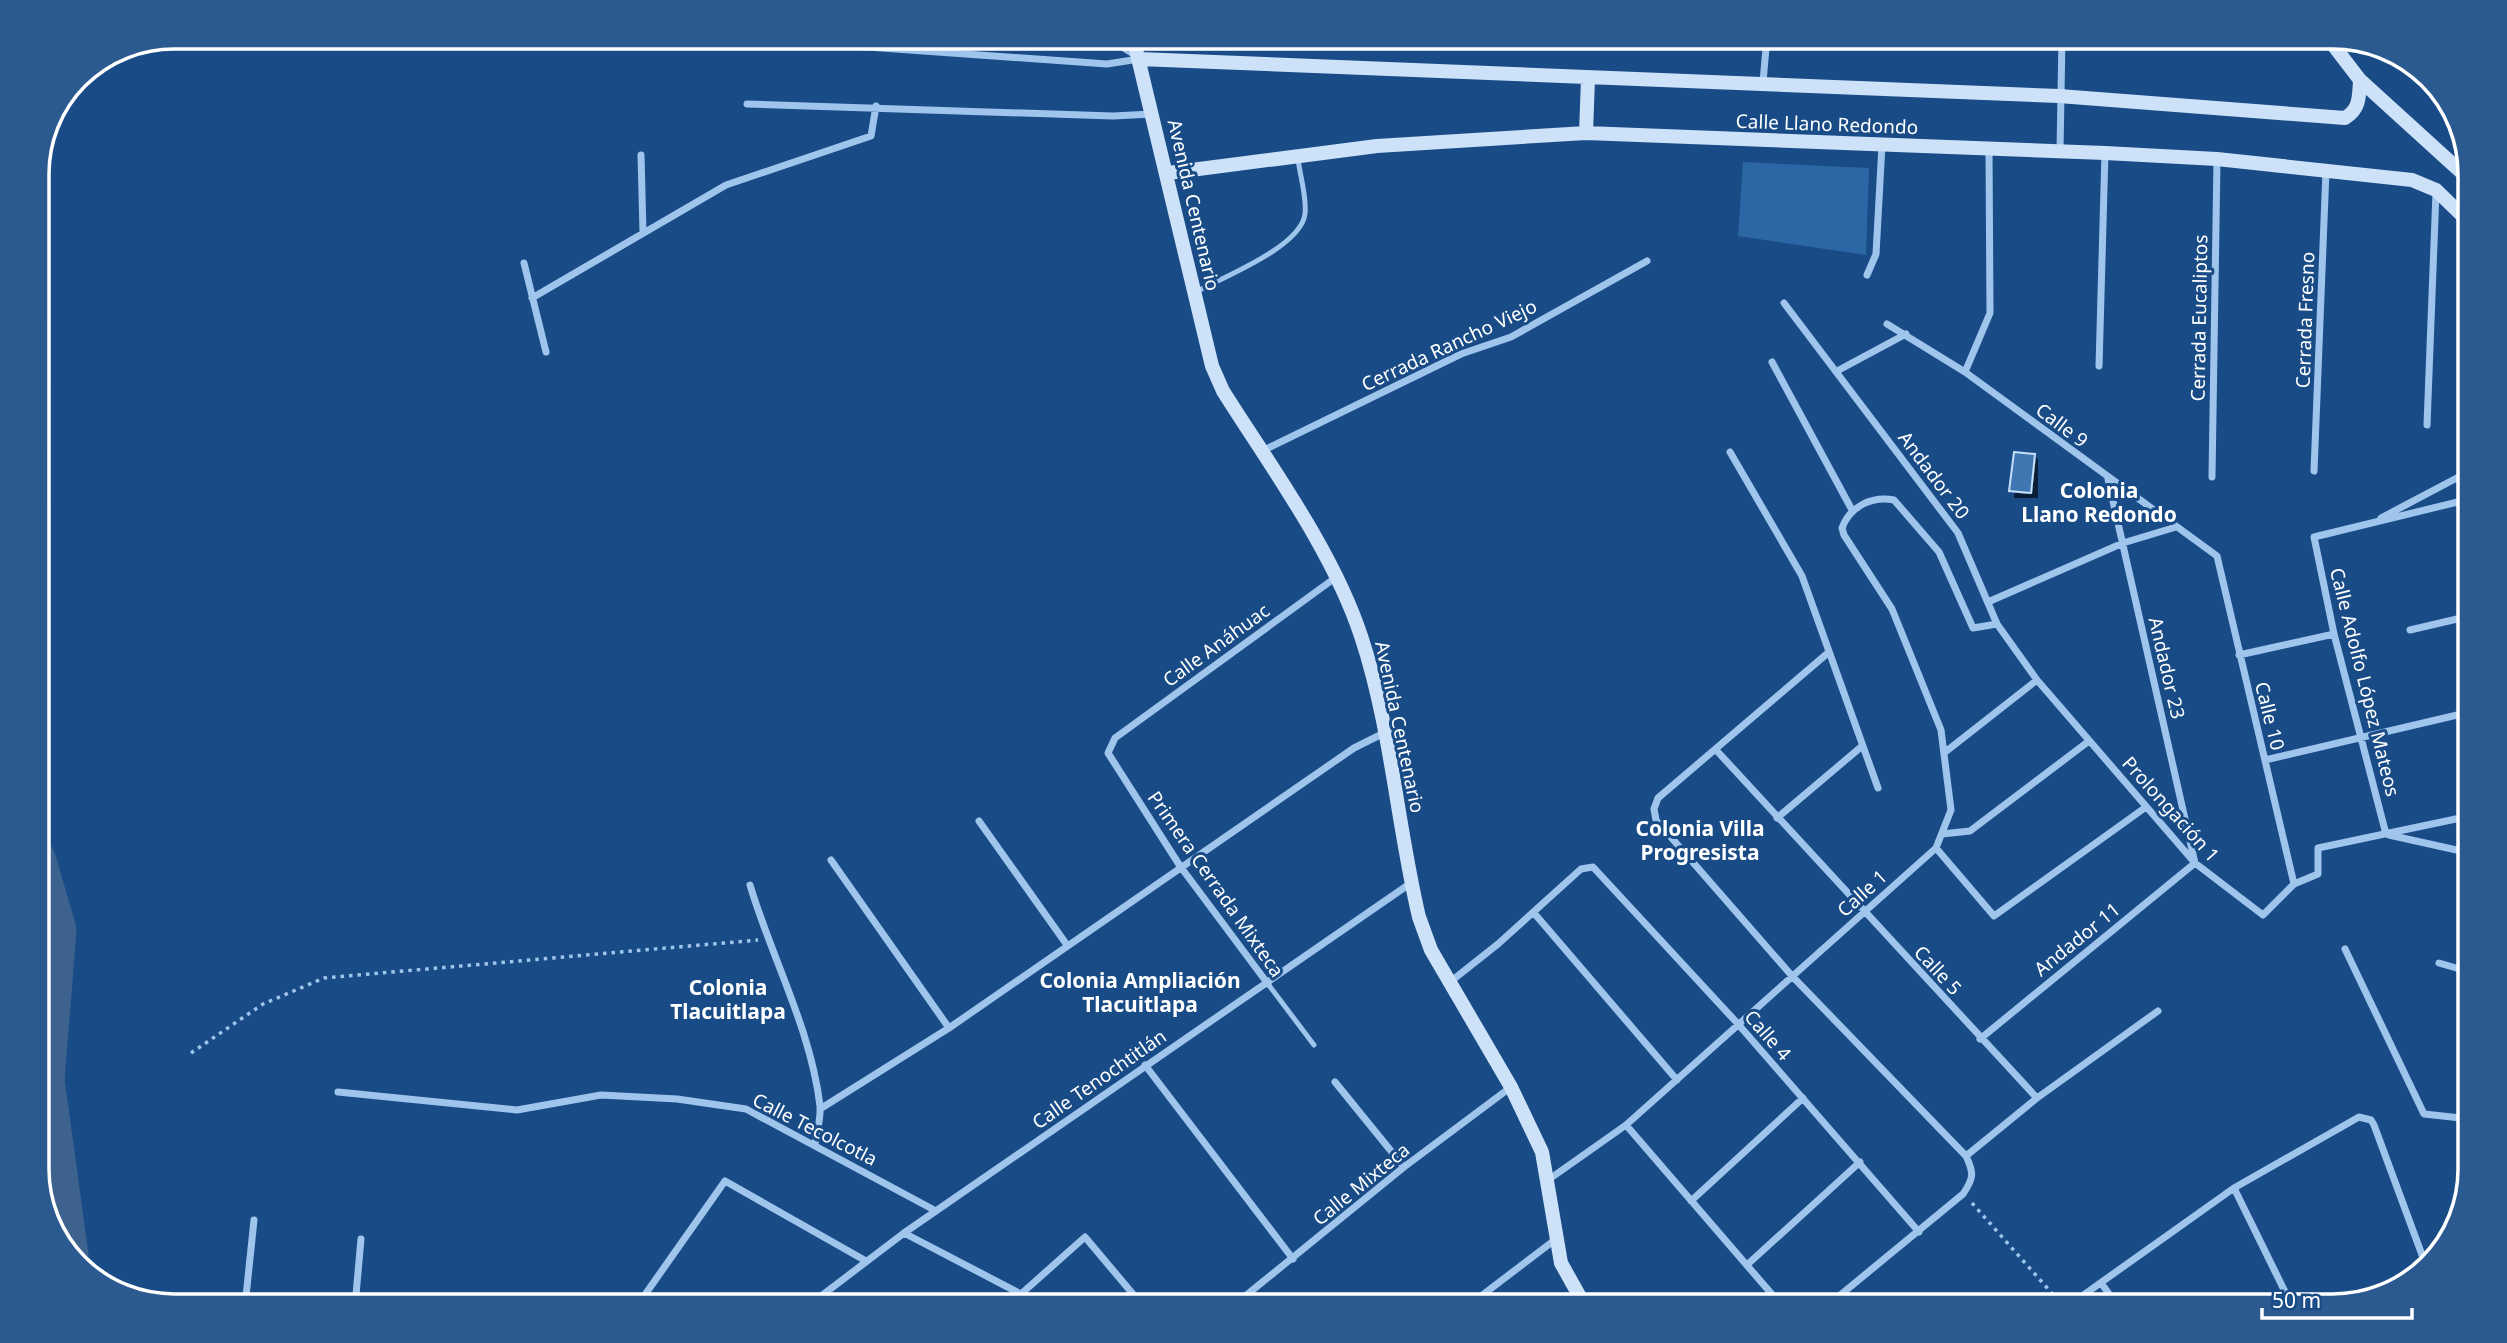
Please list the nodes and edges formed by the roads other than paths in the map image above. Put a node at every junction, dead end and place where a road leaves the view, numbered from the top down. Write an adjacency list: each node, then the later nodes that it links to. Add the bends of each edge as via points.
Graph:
1 (896, 49): 7 (street, via 1107,64)
2 (1123, 49): 7 (lane)
3 (1136, 49): 7 (street, Avenida Centenario)
4 (1766, 49): 10 (street)
5 (2061, 49): 11 (street)
6 (2336, 49): 9 (street)
7 (1139, 59): 8 (street, Calle Llano Redondo); 14 (street, Avenida Centenario)
8 (1588, 79): 10 (street, Calle Llano Redondo); 15 (street)
9 (2360, 80): 11 (street, Calle Llano Redondo, via 2359,104 2345,118); 23 (street)
10 (1763, 82): 11 (street, Calle Llano Redondo)
11 (2059, 96): 18 (street)
12 (747, 104): 13 (street)
13 (876, 106): 14 (street); 28 (street, via 871,136 726,185)
14 (1154, 114): 25 (street, Avenida Centenario)
15 (1586, 133): 16 (street, Calle Llano Redondo); 21 (street, Calle Llano Redondo, via 1377,146)
16 (1882, 145): 17 (street, Calle Llano Redondo); 31 (street, via 1876,254)
17 (1989, 149): 18 (street, Calle Llano Redondo); 41 (street, via 1990,313)
18 (2060, 151): 19 (street, Calle Llano Redondo)
19 (2105, 153): 22 (street, Calle Llano Redondo); 39 (street)
20 (641, 155): 28 (street)
21 (1297, 156): 25 (street, Calle Llano Redondo); 32 (lane, via 1305,215 1299,230 1287,243)
22 (2217, 159): 24 (street, Calle Llano Redondo); 46 (street, Cerrada Eucaliptos)
23 (2458, 169)
24 (2326, 170): 26 (street, Calle Llano Redondo, via 2412,180); 45 (street, Cerrada Fresno)
25 (1168, 173): 32 (street, Avenida Centenario)
26 (2436, 190): 27 (street, Calle Llano Redondo); 42 (street)
27 (2458, 211)
28 (643, 233): 33 (street)
29 (1647, 261): 43 (street, Cerrada Rancho Viejo, via 1511,337 1461,354)
30 (524, 263): 33 (street)
31 (1867, 275)
32 (1195, 293): 43 (street, Avenida Centenario, via 1212,366)
33 (532, 298): 37 (street)
34 (1784, 303): 40 (street, Andador 20)
35 (1887, 324): 36 (street, Calle 9)
36 (1906, 334): 40 (street); 41 (street, Calle 9)
37 (546, 352)
38 (1772, 362): 50 (street)
39 (2099, 366)
40 (1836, 372): 56 (street, Andador 20, via 1958,533)
41 (1965, 372): 48 (street, Calle 9)
42 (2427, 425)
43 (1261, 452): 55 (street, Avenida Centenario)
44 (1730, 452): 61 (street, via 1802,576)
45 (2314, 471)
46 (2212, 477)
47 (2458, 477): 51 (street)
48 (2108, 480): 52 (street, Calle 9); 53 (street, Andador 23)
49 (2458, 502): 51 (street)
50 (1852, 510): 58 (street, via 1872,500 1894,500 1939,552 1973,628); 71 (street, Calle 1, via 1842,528 1844,535 1892,609 1941,730)
51 (2372, 523): 60 (street, Calle Adolfo López Mateos, via 2314,537)
52 (2176, 527): 53 (street); 54 (street, Calle 9)
53 (2123, 543): 56 (street); 83 (street, Andador 23)
54 (2217, 556): 62 (street, Calle 10)
55 (1335, 578): 65 (street, Avenida Centenario, via 1361,634); 67 (street, Calle Anáhuac)
56 (1988, 602): 58 (street, Andador 20)
57 (2458, 619): 59 (street)
58 (1997, 624): 63 (street, Andador 20)
59 (2410, 630)
60 (2334, 634): 62 (street); 66 (street, Calle Adolfo López Mateos)
61 (1829, 652): 69 (street); 70 (street)
62 (2239, 655): 72 (street, Calle 10)
63 (2036, 680): 68 (street, Prolongación 1); 71 (street)
64 (2458, 715): 66 (street)
65 (1384, 733): 84 (street, via 1354,748); 85 (street, Avenida Centenario)
66 (2362, 737): 72 (street); 79 (street, Calle Adolfo López Mateos)
67 (1115, 738): 84 (street, Primera Cerrada Mixteca, via 1108,753 1111,761)
68 (2089, 741): 74 (street, Prolongación 1); 78 (street, via 1970,831)
69 (1861, 747): 73 (street); 75 (street)
70 (1717, 751): 75 (street, Calle 5); 94 (street, via 1658,798 1656,820)
71 (1944, 753): 78 (street, Calle 1, via 1951,810)
72 (2265, 760): 86 (street, Calle 10)
73 (1878, 788)
74 (2146, 807): 80 (street, via 1994,916); 83 (street, Prolongación 1)
75 (1777, 818): 89 (street, Calle 5)
76 (2458, 819): 79 (street)
77 (979, 821): 90 (street)
78 (1942, 834): 80 (street, Calle 1)
79 (2386, 834): 81 (street); 86 (street, via 2318,848 2318,874)
80 (1936, 848): 89 (street, Calle 1)
81 (2458, 850)
82 (831, 860): 99 (street)
83 (2195, 863): 86 (street, Prolongación 1, via 2263,915); 100 (street, Andador 11)
84 (1180, 866): 90 (street); 96 (street, Primera Cerrada Mixteca)
85 (1411, 883): 95 (street, Avenida Centenario, via 1431,950); 96 (street, Calle Tenochtitlán)
86 (2294, 884)
87 (750, 885): 109 (street, via 806,1038)
88 (1534, 913): 95 (street); 98 (street, Calle 4, via 1587,867 1593,867); 103 (street)
89 (1864, 913): 94 (street, Calle 1); 100 (street, Calle 5)
90 (1067, 945): 99 (street)
91 (2345, 949): 110 (street, via 2424,1114)
92 (2439, 964): 93 (street)
93 (2458, 969)
94 (1793, 976): 98 (street, Calle 1); 113 (street)
95 (1450, 982): 105 (street, Avenida Centenario)
96 (1268, 984): 101 (lane, Primera Cerrada Mixteca); 102 (street, Calle Tenochtitlán)
97 (2158, 1011): 108 (street)
98 (1738, 1024): 103 (street, Calle 1); 107 (street, Calle 4)
99 (949, 1028): 109 (street)
100 (1980, 1038): 108 (street, Calle 5)
101 (1314, 1045)
102 (1145, 1066): 119 (street, Calle Tenochtitlán); 126 (street)
103 (1676, 1080): 111 (street, Calle 1)
104 (1335, 1082): 115 (street)
105 (1511, 1087): 115 (street, Calle Mixteca); 116 (street, Avenida Centenario, via 1542,1152)
106 (338, 1092): 112 (street, Calle Tecolcotla, via 517,1110 601,1095 677,1098 746,1109)
107 (1803, 1098): 114 (street, Calle 4); 118 (street)
108 (2037, 1098): 113 (street)
109 (820, 1109): 112 (street)
110 (2458, 1118)
111 (1626, 1125): 116 (street, Calle 1); 118 (street)
112 (816, 1144): 119 (street, Calle Tecolcotla)
113 (1966, 1156): 121 (street, via 1974,1175 1963,1194)
114 (1860, 1162): 121 (street, Calle 4); 128 (street)
115 (1404, 1167): 126 (street, Calle Mixteca)
116 (1548, 1181): 124 (street, Avenida Centenario)
117 (2234, 1188): 125 (street, via 2359,1117 2371,1120); 129 (street); 144 (street)
118 (1691, 1201): 128 (street)
119 (936, 1211): 122 (street, Calle Tenochtitlán)
120 (254, 1220): 130 (street)
121 (1919, 1232): 141 (street)
122 (904, 1233): 127 (street, Calle Tenochtitlán); 134 (street)
123 (361, 1239): 131 (street)
124 (1556, 1239): 138 (street); 139 (street, Avenida Centenario, via 1561,1263)
125 (2423, 1257)
126 (1293, 1259): 137 (street, Calle Mixteca)
127 (866, 1261): 132 (street, via 725,1181); 133 (street, Calle Tenochtitlán)
128 (1748, 1264): 140 (street)
129 (2101, 1283): 142 (street); 143 (street)
130 (246, 1294)
131 (356, 1294)
132 (645, 1294)
133 (823, 1294)
134 (1021, 1294)
135 (1021, 1294): 136 (street, via 1085,1237)
136 (1133, 1294)
137 (1248, 1294)
138 (1484, 1294)
139 (1578, 1294)
140 (1772, 1294)
141 (1842, 1294)
142 (2084, 1294)
143 (2109, 1294)
144 (2286, 1294)

